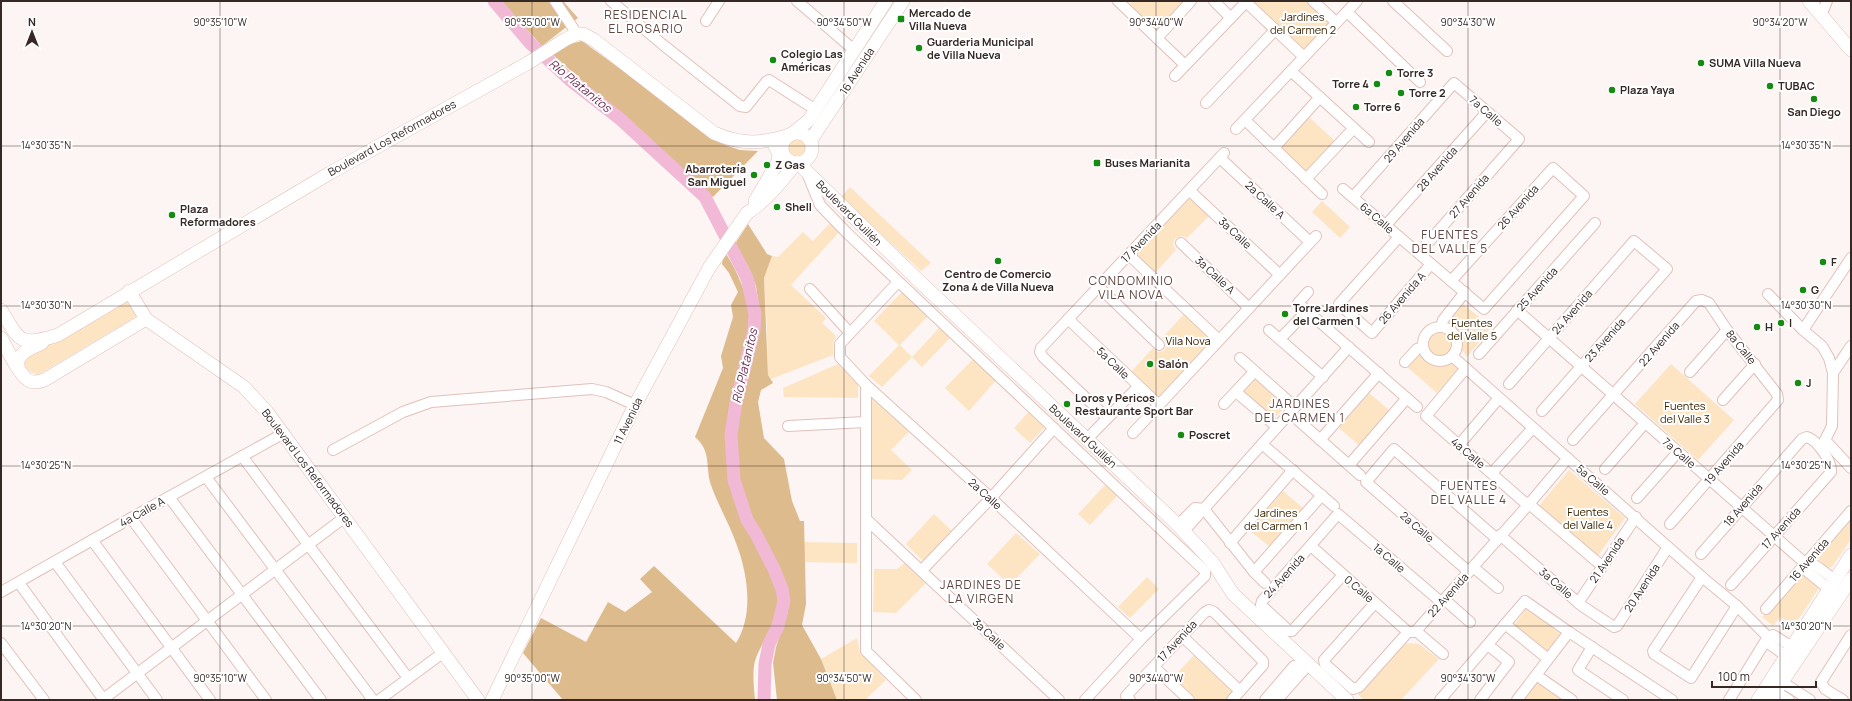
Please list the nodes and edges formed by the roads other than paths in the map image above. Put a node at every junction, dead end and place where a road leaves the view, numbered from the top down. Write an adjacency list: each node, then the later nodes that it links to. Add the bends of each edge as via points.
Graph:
1 (555, 1): 22 (street)
2 (611, 1): 35 (street, via 740,106 746,107 769,80)
3 (719, 1): 19 (street)
4 (797, 1): 24 (street)
5 (886, 1): 24 (main road, 16 Avenida)
6 (903, 1): 44 (main road, 16 Avenida)
7 (1191, 1): 23 (street)
8 (1214, 1): 18 (street)
9 (1313, 1): 20 (street)
10 (1357, 1): 16 (street)
11 (1393, 1): 26 (street)
12 (1809, 1): 17 (main road)
13 (1828, 1): 17 (street)
14 (1123, 2): 23 (street)
15 (1246, 2): 18 (street); 21 (street)
16 (1347, 12): 20 (street); 31 (street)
17 (1821, 16): 25 (main road)
18 (1231, 18): 28 (street)
19 (706, 21)
20 (1336, 22): 27 (street)
21 (1275, 30): 27 (street); 34 (street)
22 (571, 36): 41 (main road, via 583,34 594,40 714,133 731,140); 68 (main road, Boulevard Los Reformadores)
23 (1157, 38): 28 (street)
24 (854, 50): 35 (main road, 16 Avenida)
25 (1851, 50)
26 (1447, 51)
27 (1304, 57): 29 (street)
28 (1186, 65): 30 (street)
29 (1291, 71): 33 (street); 37 (street)
30 (1175, 76)
31 (1420, 82)
32 (1454, 83): 36 (street, 7a Calle); 52 (street, 29 Avenida)
33 (1320, 97): 38 (street); 45 (street)
34 (1206, 103)
35 (816, 110): 40 (main road, 16 Avenida, via 809,120)
36 (1487, 112): 42 (street, 7a Calle); 55 (street, 28 Avenida)
37 (1245, 120): 39 (street); 45 (street)
38 (1353, 128): 43 (street); 48 (street)
39 (1236, 129)
40 (791, 134): 41 (main road); 44 (main road, via 801,133); 47 (main road, via 783,144 783,152)
41 (767, 140): 53 (main road, via 776,147 779,154 778,162)
42 (1519, 140): 58 (street, 27 Avenida)
43 (1369, 142)
44 (812, 145): 47 (main road, Boulevard Guillén); 47 (main road, 16 Avenida, via 808,159)
45 (1274, 148): 48 (street)
46 (1222, 156): 50 (street, 17 Avenida); 63 (street, 2a Calle A, via 1313,239)
47 (808, 176): 53 (main road, 11 Avenida, via 775,188); 65 (street, via 820,205); 134 (main road, Boulevard Guillén)
48 (1306, 179): 51 (street)
49 (1343, 189): 52 (street, 6a Calle)
50 (1190, 191): 59 (street, 17 Avenida); 63 (street, 3a Calle)
51 (1322, 194)
52 (1353, 198): 55 (street, 6a Calle)
53 (747, 213): 117 (main road, 11 Avenida, via 718,254)
54 (1595, 223): 76 (street, 25 Avenida)
55 (1386, 226): 56 (street, 6a Calle)
56 (1399, 237): 58 (street, 6a Calle); 61 (street, 26 Avenida A, via 1339,304 1372,333)
57 (1181, 243): 73 (street, 3a Calle A)
58 (1419, 254): 61 (street, 6a Calle)
59 (1129, 255): 66 (street, 17 Avenida); 89 (street)
60 (1851, 258): 83 (street)
61 (1431, 264): 64 (street, 6a Calle)
62 (1667, 269): 87 (street, 24 Avenida, via 1634,241); 100 (street, 23 Avenida)
63 (1280, 275): 73 (street)
64 (1451, 281): 70 (street, 6a Calle); 74 (street, 26 Avenida, via 1553,168 1584,196)
65 (898, 282): 84 (street); 127 (street)
66 (1099, 287): 79 (street, 17 Avenida); 90 (street)
67 (810, 289): 84 (street)
68 (129, 291): 78 (main road); 85 (main road, Boulevard Los Reformadores)
69 (1308, 292): 77 (street, via 1298,303)
70 (1464, 292): 74 (street, 6a Calle); 80 (street, via 1443,320)
71 (1768, 294): 83 (street)
72 (1696, 301): 82 (street, 8a Calle, via 1708,303); 111 (street, 22 Avenida)
73 (1249, 308): 89 (street)
74 (1484, 309)
75 (1, 310): 85 (main road, Boulevard Los Reformadores, via 14,333 28,342)
76 (1517, 310): 87 (street, 7a Calle); 94 (street, 25 Avenida)
77 (1307, 311): 88 (street); 92 (street)
78 (146, 319): 99 (main road, via 40,382 28,381); 129 (main road, Boulevard Los Reformadores, via 244,387)
79 (1068, 319): 109 (street, 5a Calle); 123 (street, 17 Avenida, via 1040,352 1043,358)
80 (1441, 327): 93 (street, via 1433,328 1425,335); 95 (street, via 1448,329 1455,336 1457,347)
81 (1269, 330): 88 (street)
82 (1727, 330): 98 (street, 8a Calle); 103 (street)
83 (1803, 330): 105 (street, via 1826,351)
84 (850, 333): 108 (street, 2a Calle, via 840,344 839,353 842,361)
85 (58, 334): 99 (main road, via 22,354)
86 (1, 338): 99 (main road)
87 (1549, 338): 100 (street, 7a Calle); 107 (street, 24 Avenida)
88 (1280, 339): 106 (street)
89 (1219, 340): 118 (street)
90 (1159, 345)
91 (1851, 346): 105 (street)
92 (1349, 347): 104 (street); 106 (street)
93 (1423, 347): 95 (street, via 1425,354 1433,360 1444,361); 97 (street)
94 (1479, 354)
95 (1452, 356): 101 (street, 5a Calle)
96 (1240, 358): 102 (street, 2a Calle)
97 (1405, 362)
98 (1755, 364): 114 (street); 115 (street, 8a Calle, via 1778,394)
99 (17, 365)
100 (1581, 367): 111 (street, 7a Calle); 121 (street, 23 Avenida)
101 (1466, 368): 113 (street, 5a Calle); 136 (street, 4a Calle, via 1426,416)
102 (1254, 372): 110 (street); 120 (street, 2a Calle)
103 (1690, 372)
104 (1379, 373): 112 (street); 132 (street)
105 (1833, 373): 142 (street, via 1832,426 1825,440)
106 (1323, 377): 120 (street)
107 (1509, 384)
108 (866, 385): 122 (street); 151 (street, 2a Calle)
109 (1138, 387): 118 (street, 5a Calle); 123 (street)
110 (1236, 392): 116 (street); 126 (street)
111 (1613, 395): 124 (street, 7a Calle); 133 (street, 22 Avenida)
112 (1407, 398): 119 (street); 141 (street)
113 (1499, 398): 128 (street, 5a Calle); 136 (street)
114 (1723, 400)
115 (1778, 402): 148 (street, 19 Avenida)
116 (1224, 404)
117 (635, 405): 137 (street, via 606,392 592,389 431,402 403,412); 233 (main road, 11 Avenida)
118 (1159, 405): 130 (street)
119 (1418, 407)
120 (1292, 410): 126 (street); 132 (street, 2a Calle)
121 (1542, 411)
122 (865, 422): 125 (street); 161 (street)
123 (1108, 422): 134 (street)
124 (1645, 423): 138 (street, 7a Calle); 143 (street)
125 (788, 426)
126 (1277, 427): 135 (street)
127 (1054, 428): 151 (street); 204 (street, via 1205,571 1205,576)
128 (1533, 428): 140 (street, 5a Calle); 145 (street)
129 (284, 433): 139 (street, 4a Calle A); 158 (main road, Boulevard Los Reformadores)
130 (1133, 433)
131 (1802, 439): 154 (street, 18 Avenida); 164 (street, 17 Avenida, via 1807,437 1813,440 1830,464 1831,472)
132 (1320, 440): 141 (street, 2a Calle)
133 (1573, 440)
134 (1089, 442): 163 (main road, Boulevard Guillén)
135 (1262, 444): 144 (street, 1a Calle); 155 (street)
136 (1459, 445): 145 (street, 4a Calle)
137 (334, 450)
138 (1678, 452): 148 (street, 7a Calle); 152 (street)
139 (242, 456): 146 (street, 4a Calle A); 168 (street)
140 (1568, 458): 153 (street, 22 Avenida); 159 (street, 5a Calle)
141 (1348, 465): 147 (street, 2a Calle)
142 (1851, 468)
143 (1605, 469)
144 (1293, 470): 149 (street, 1a Calle); 167 (street)
145 (1492, 473): 153 (street, 4a Calle)
146 (206, 476): 150 (street, 4a Calle A); 176 (street)
147 (1363, 479): 165 (street, 3a Calle, via 1394,449); 178 (street, 2a Calle)
148 (1709, 479): 154 (street, 7a Calle); 162 (street, 19 Avenida)
149 (1322, 495): 156 (street, 1a Calle); 179 (street)
150 (169, 497): 160 (street, 4a Calle A); 189 (street)
151 (991, 498): 177 (street); 204 (street, 2a Calle)
152 (1637, 498)
153 (1529, 504): 165 (street, 22 Avenida); 175 (street, 4a Calle)
154 (1741, 508): 164 (street, 7a Calle); 171 (street, 18 Avenida)
155 (1204, 509): 163 (street); 167 (street)
156 (1336, 510): 169 (street, 24 Avenida); 190 (street, 1a Calle)
157 (1851, 511): 174 (street, 16 Avenida)
158 (345, 517): 168 (street); 210 (main road, Boulevard Los Reformadores)
159 (1636, 517): 170 (street, 5a Calle); 175 (street, 21 Avenida)
160 (131, 518): 166 (street, 4a Calle A); 195 (street)
161 (866, 519): 177 (street, 3a Calle); 234 (street, via 866,651)
162 (1670, 524)
163 (1181, 528): 215 (main road, Boulevard Guillén, via 1213,563 1233,594)
164 (1773, 536): 174 (street, 7a Calle); 185 (street, 17 Avenida)
165 (1498, 537): 178 (street, 22 Avenida); 192 (street, 3a Calle)
166 (92, 540): 173 (street, 4a Calle A); 208 (street)
167 (1230, 543): 179 (street)
168 (309, 545): 176 (street); 218 (street)
169 (1311, 546): 180 (street, 0 Calle); 180 (street, 24 Avenida, via 1261,603 1262,607 1289,631 1295,630)
170 (1668, 547): 181 (street, 5a Calle); 198 (street, 20 Avenida)
171 (1701, 554)
172 (1851, 555): 186 (main road)
173 (55, 562): 183 (street, 4a Calle A); 216 (street)
174 (1806, 564): 186 (street, 7a Calle, via 1815,565); 194 (street, 16 Avenida)
175 (1602, 566): 192 (street, 21 Avenida)
176 (275, 570): 189 (street); 230 (street)
177 (922, 570): 235 (street, 3a Calle)
178 (1471, 570): 187 (street, 2a Calle); 190 (street, 22 Avenida)
179 (1254, 572): 184 (street)
180 (1343, 575): 191 (street, 0 Calle)
181 (1702, 577): 193 (street, 5a Calle); 193 (street, via 1652,653 1691,678)
182 (1851, 579): 221 (main road)
183 (19, 583): 188 (street, 4a Calle A); 225 (street)
184 (1265, 583)
185 (1731, 584)
186 (1832, 584): 211 (main road)
187 (1498, 588)
188 (1, 592)
189 (242, 595): 195 (street); 229 (street)
190 (1443, 601): 196 (street, 1a Calle); 199 (street, 22 Avenida)
191 (1375, 603): 199 (street, 0 Calle); 199 (street, 22 Avenida, via 1325,658 1325,664 1350,687 1356,688)
192 (1578, 603): 198 (street, 3a Calle)
193 (1737, 606): 203 (street, 5a Calle)
194 (1766, 609)
195 (208, 621): 208 (street); 228 (street)
196 (1470, 622)
197 (1505, 624): 200 (street, via 1525,601); 206 (street); 213 (street)
198 (1614, 627)
199 (1412, 631): 212 (street, 0 Calle)
200 (1569, 632): 207 (street); 213 (street)
201 (1851, 635): 209 (street)
202 (1182, 636): 214 (street, 17 Avenida); 220 (street); 220 (street, 17 Avenida, via 1204,612 1214,612 1262,658 1263,665)
203 (1768, 637): 211 (street, via 1773,634); 248 (street)
204 (1141, 639): 236 (street)
205 (1, 642): 224 (street)
206 (1488, 645): 242 (street); 243 (street, via 1509,662)
207 (1592, 647): 246 (street, via 1578,670); 247 (street)
208 (172, 648): 216 (street); 227 (street)
209 (1847, 651): 219 (street, via 1821,680)
210 (444, 652): 218 (street); 232 (main road, Boulevard Los Reformadores)
211 (1789, 652): 249 (main road)
212 (1443, 654)
213 (1548, 658): 217 (street)
214 (1154, 667): 222 (street, 17 Avenida); 237 (street)
215 (1300, 667): 239 (street); 240 (street); 241 (main road, Boulevard Guillén)
216 (137, 673): 225 (street); 226 (street)
217 (1536, 675): 244 (street); 245 (street)
218 (408, 678): 231 (street)
219 (1823, 687): 223 (street); 251 (street)
220 (1240, 691): 238 (street)
221 (1776, 691): 223 (street); 250 (street)
222 (1128, 698)
223 (1809, 699)
224 (44, 700)
225 (103, 700)
226 (157, 700)
227 (210, 700)
228 (266, 700)
229 (321, 700)
230 (373, 700)
231 (379, 700)
232 (478, 700)
233 (492, 700)
234 (916, 700)
235 (1059, 700)
236 (1085, 700)
237 (1188, 700)
238 (1232, 700)
239 (1265, 700)
240 (1277, 700)
241 (1347, 700)
242 (1440, 700)
243 (1480, 700)
244 (1518, 700)
245 (1572, 700)
246 (1623, 700)
247 (1672, 700)
248 (1729, 700)
249 (1758, 700)
250 (1789, 700)
251 (1843, 700)

